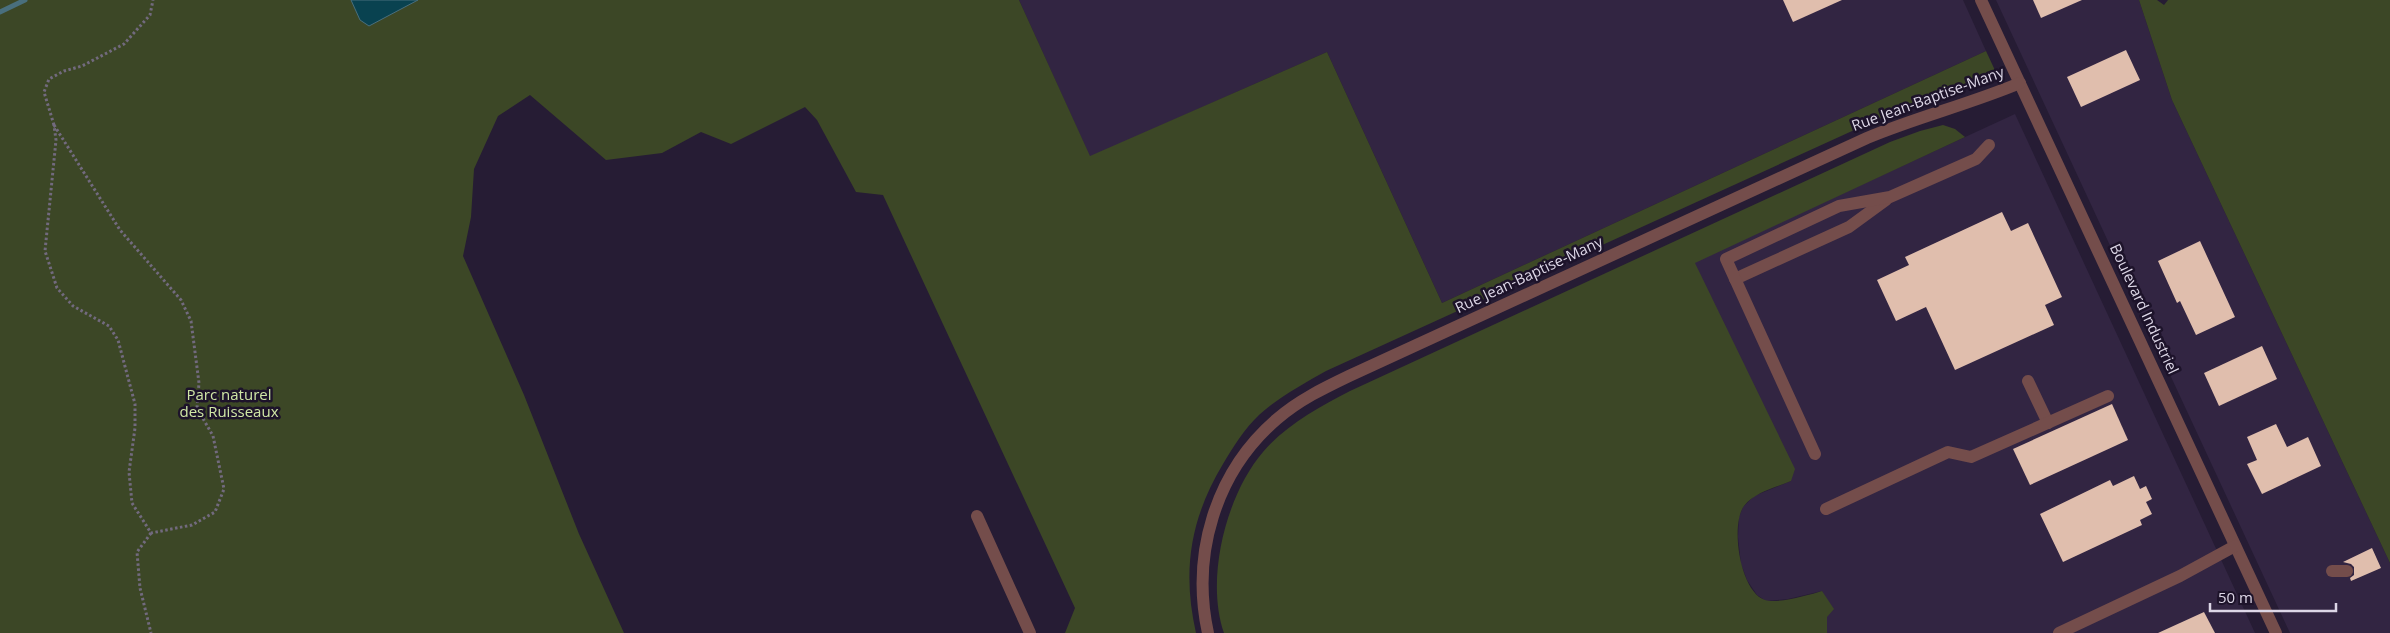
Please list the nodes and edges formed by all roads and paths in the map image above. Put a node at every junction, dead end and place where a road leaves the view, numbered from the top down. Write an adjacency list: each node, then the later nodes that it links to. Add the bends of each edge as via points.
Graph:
1 (153, 0): 4 (path, via 150,15 124,44 50,80 44,92)
2 (1982, 0): 3 (street, Boulevard Industriel)
3 (2020, 83): 15 (street, Boulevard Industriel); 20 (street, Rue Jean-Baptise-Many, via 1867,138 1349,376 1295,405 1248,449 1214,509 1202,576)
4 (54, 125): 14 (path, via 56,140 45,251 57,288 73,306 110,326 118,340 135,404 130,472 132,503); 14 (path, via 120,230 181,300 191,321 199,383 197,408 213,436 224,489 215,512 192,525)
5 (1989, 145): 6 (street, via 1976,159)
6 (1890, 197): 7 (street, via 1849,227); 7 (street, via 1839,206 1726,259)
7 (1735, 279): 11 (street)
8 (2028, 381): 10 (street)
9 (2108, 396): 10 (street)
10 (2048, 423): 12 (street, via 1971,457 1948,452)
11 (1815, 454)
12 (1826, 509)
13 (977, 516): 19 (street)
14 (151, 533): 18 (path, via 138,552 140,588)
15 (2235, 546): 21 (street, via 2180,576); 22 (street, Boulevard Industriel)
16 (2332, 571): 17 (street)
17 (2346, 571)
18 (151, 633)
19 (1030, 633)
20 (1208, 633)
21 (2058, 633)
22 (2276, 633)

